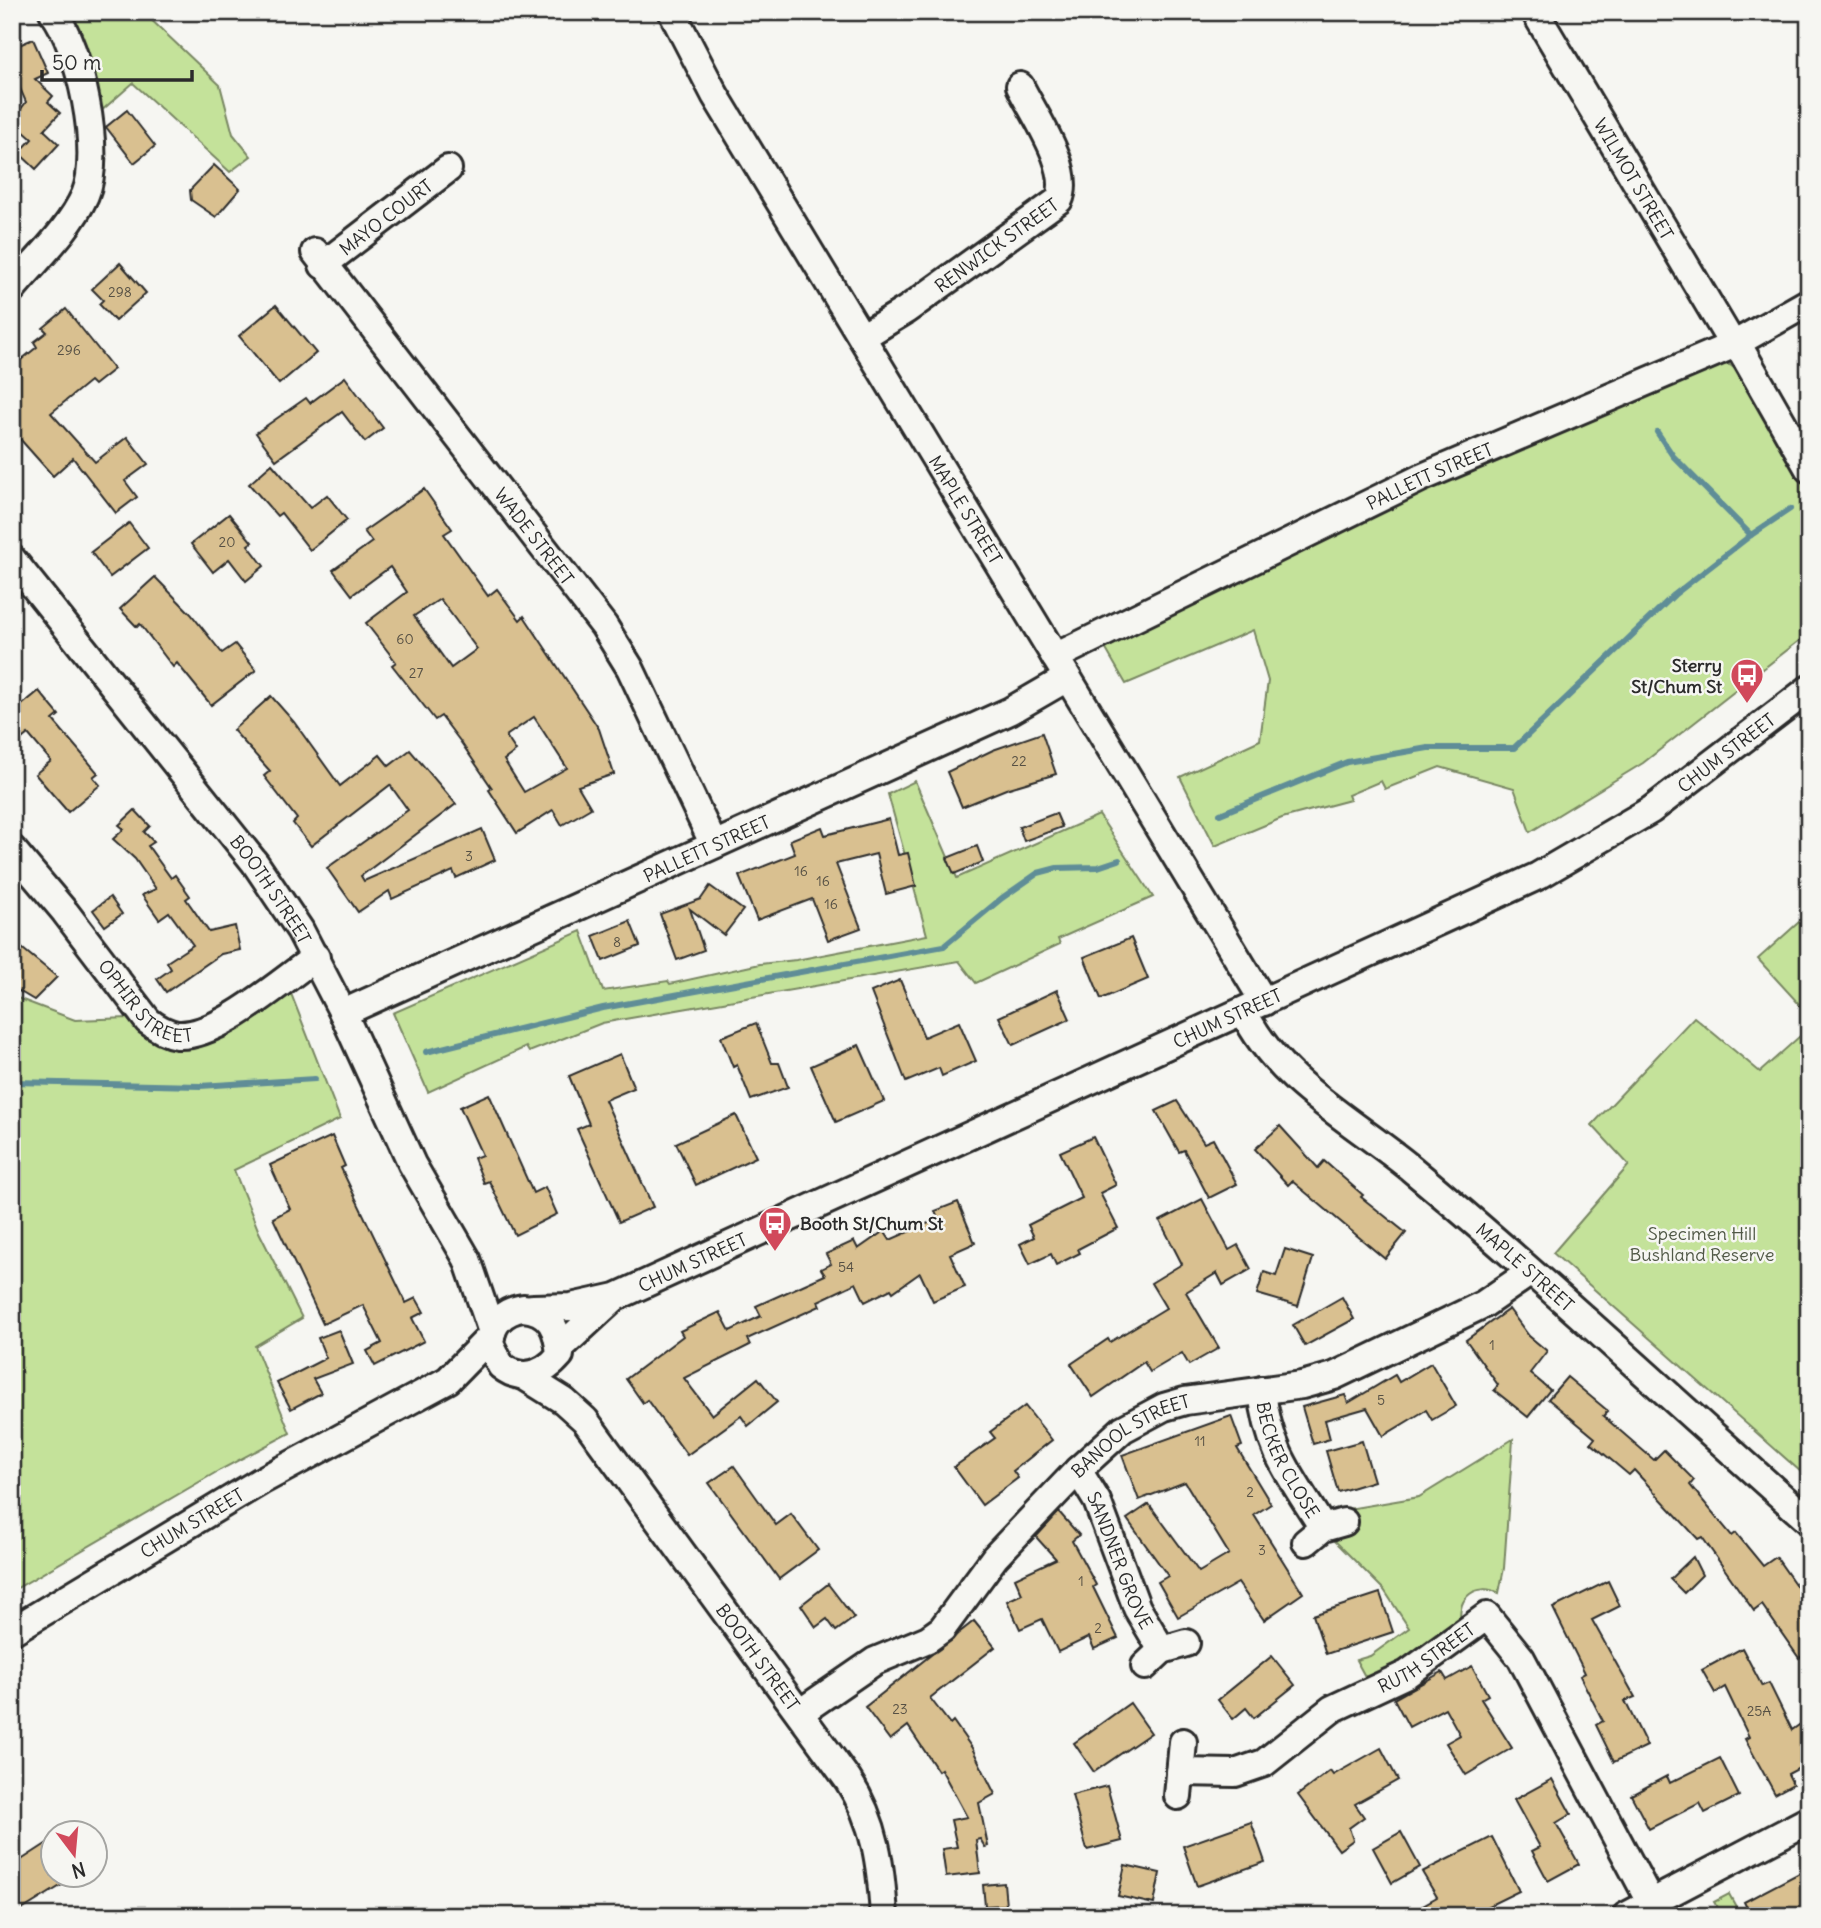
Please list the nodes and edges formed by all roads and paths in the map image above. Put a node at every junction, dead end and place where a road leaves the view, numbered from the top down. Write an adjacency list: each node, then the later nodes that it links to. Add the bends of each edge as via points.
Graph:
1 (53, 12): 7 (street, via 67,36 85,101 87,192)
2 (672, 12): 9 (street, MAPLE STREET, via 715,95)
3 (1535, 12): 10 (street, WILMOT STREET)
4 (1020, 86): 9 (street, RENWICK STREET, via 1061,167 1064,190 1059,200)
5 (448, 169): 6 (street, MAYO COURT)
6 (319, 259): 15 (street, WADE STREET, via 604,626 630,668)
7 (12, 289)
8 (1809, 302): 10 (street, PALLETT STREET)
9 (862, 337): 13 (street, MAPLE STREET)
10 (1735, 344): 11 (street, WILMOT STREET); 13 (street, PALLETT STREET, via 1423,477)
11 (1809, 468)
12 (12, 559): 17 (street, BOOTH STREET, via 255,863)
13 (1061, 667): 15 (street, PALLETT STREET, via 1010,710); 18 (street, MAPLE STREET)
14 (1809, 689): 18 (street, CHUM STREET, via 1614,834 1538,876)
15 (713, 843): 19 (street, PALLETT STREET)
16 (12, 849): 17 (street, OPHIR STREET, via 148,1021 161,1031 179,1035 221,1022)
17 (316, 957): 19 (street, BOOTH STREET)
18 (1254, 1007): 21 (street, MAPLE STREET, via 1265,1048 1295,1078 1407,1165); 22 (street, CHUM STREET)
19 (343, 1013): 20 (street, BOOTH STREET, via 412,1164)
20 (467, 1259): 23 (street, BOOTH STREET, via 488,1281); 24 (street, BOOTH STREET)
21 (1529, 1273): 28 (street, BANOOL STREET, via 1484,1304 1334,1376); 31 (street, MAPLE STREET)
22 (616, 1297): 23 (street, CHUM STREET, via 561,1309); 25 (street, CHUM STREET)
23 (529, 1308): 24 (street, via 506,1313); 25 (street, via 550,1319)
24 (491, 1334): 26 (street, via 495,1360); 27 (street, CHUM STREET)
25 (560, 1351): 26 (street, via 542,1371); 29 (street, BOOTH STREET)
26 (519, 1376): 27 (street, CHUM STREET); 29 (street, BOOTH STREET, via 564,1401)
27 (448, 1380): 33 (street, CHUM STREET, via 261,1480)
28 (1262, 1390): 30 (street, BANOOL STREET, via 1164,1407 1123,1429); 32 (street, BECKER CLOSE, via 1274,1449)
29 (585, 1420): 35 (street, BOOTH STREET)
30 (1078, 1470): 34 (street, SANDNER GROVE, via 1097,1502 1137,1608); 35 (street, BANOOL STREET, via 995,1557 942,1629 874,1661)
31 (1809, 1521)
32 (1324, 1531)
33 (12, 1631)
34 (1165, 1653)
35 (801, 1712): 39 (street, BOOTH STREET, via 869,1819 880,1860)
36 (1183, 1742): 38 (street, RUTH STREET, via 1179,1784 1264,1763 1332,1709 1407,1674 1487,1616 1521,1658)
37 (1809, 1820): 38 (street)
38 (1651, 1903): 40 (street)
39 (884, 1916)
40 (1626, 1916)

